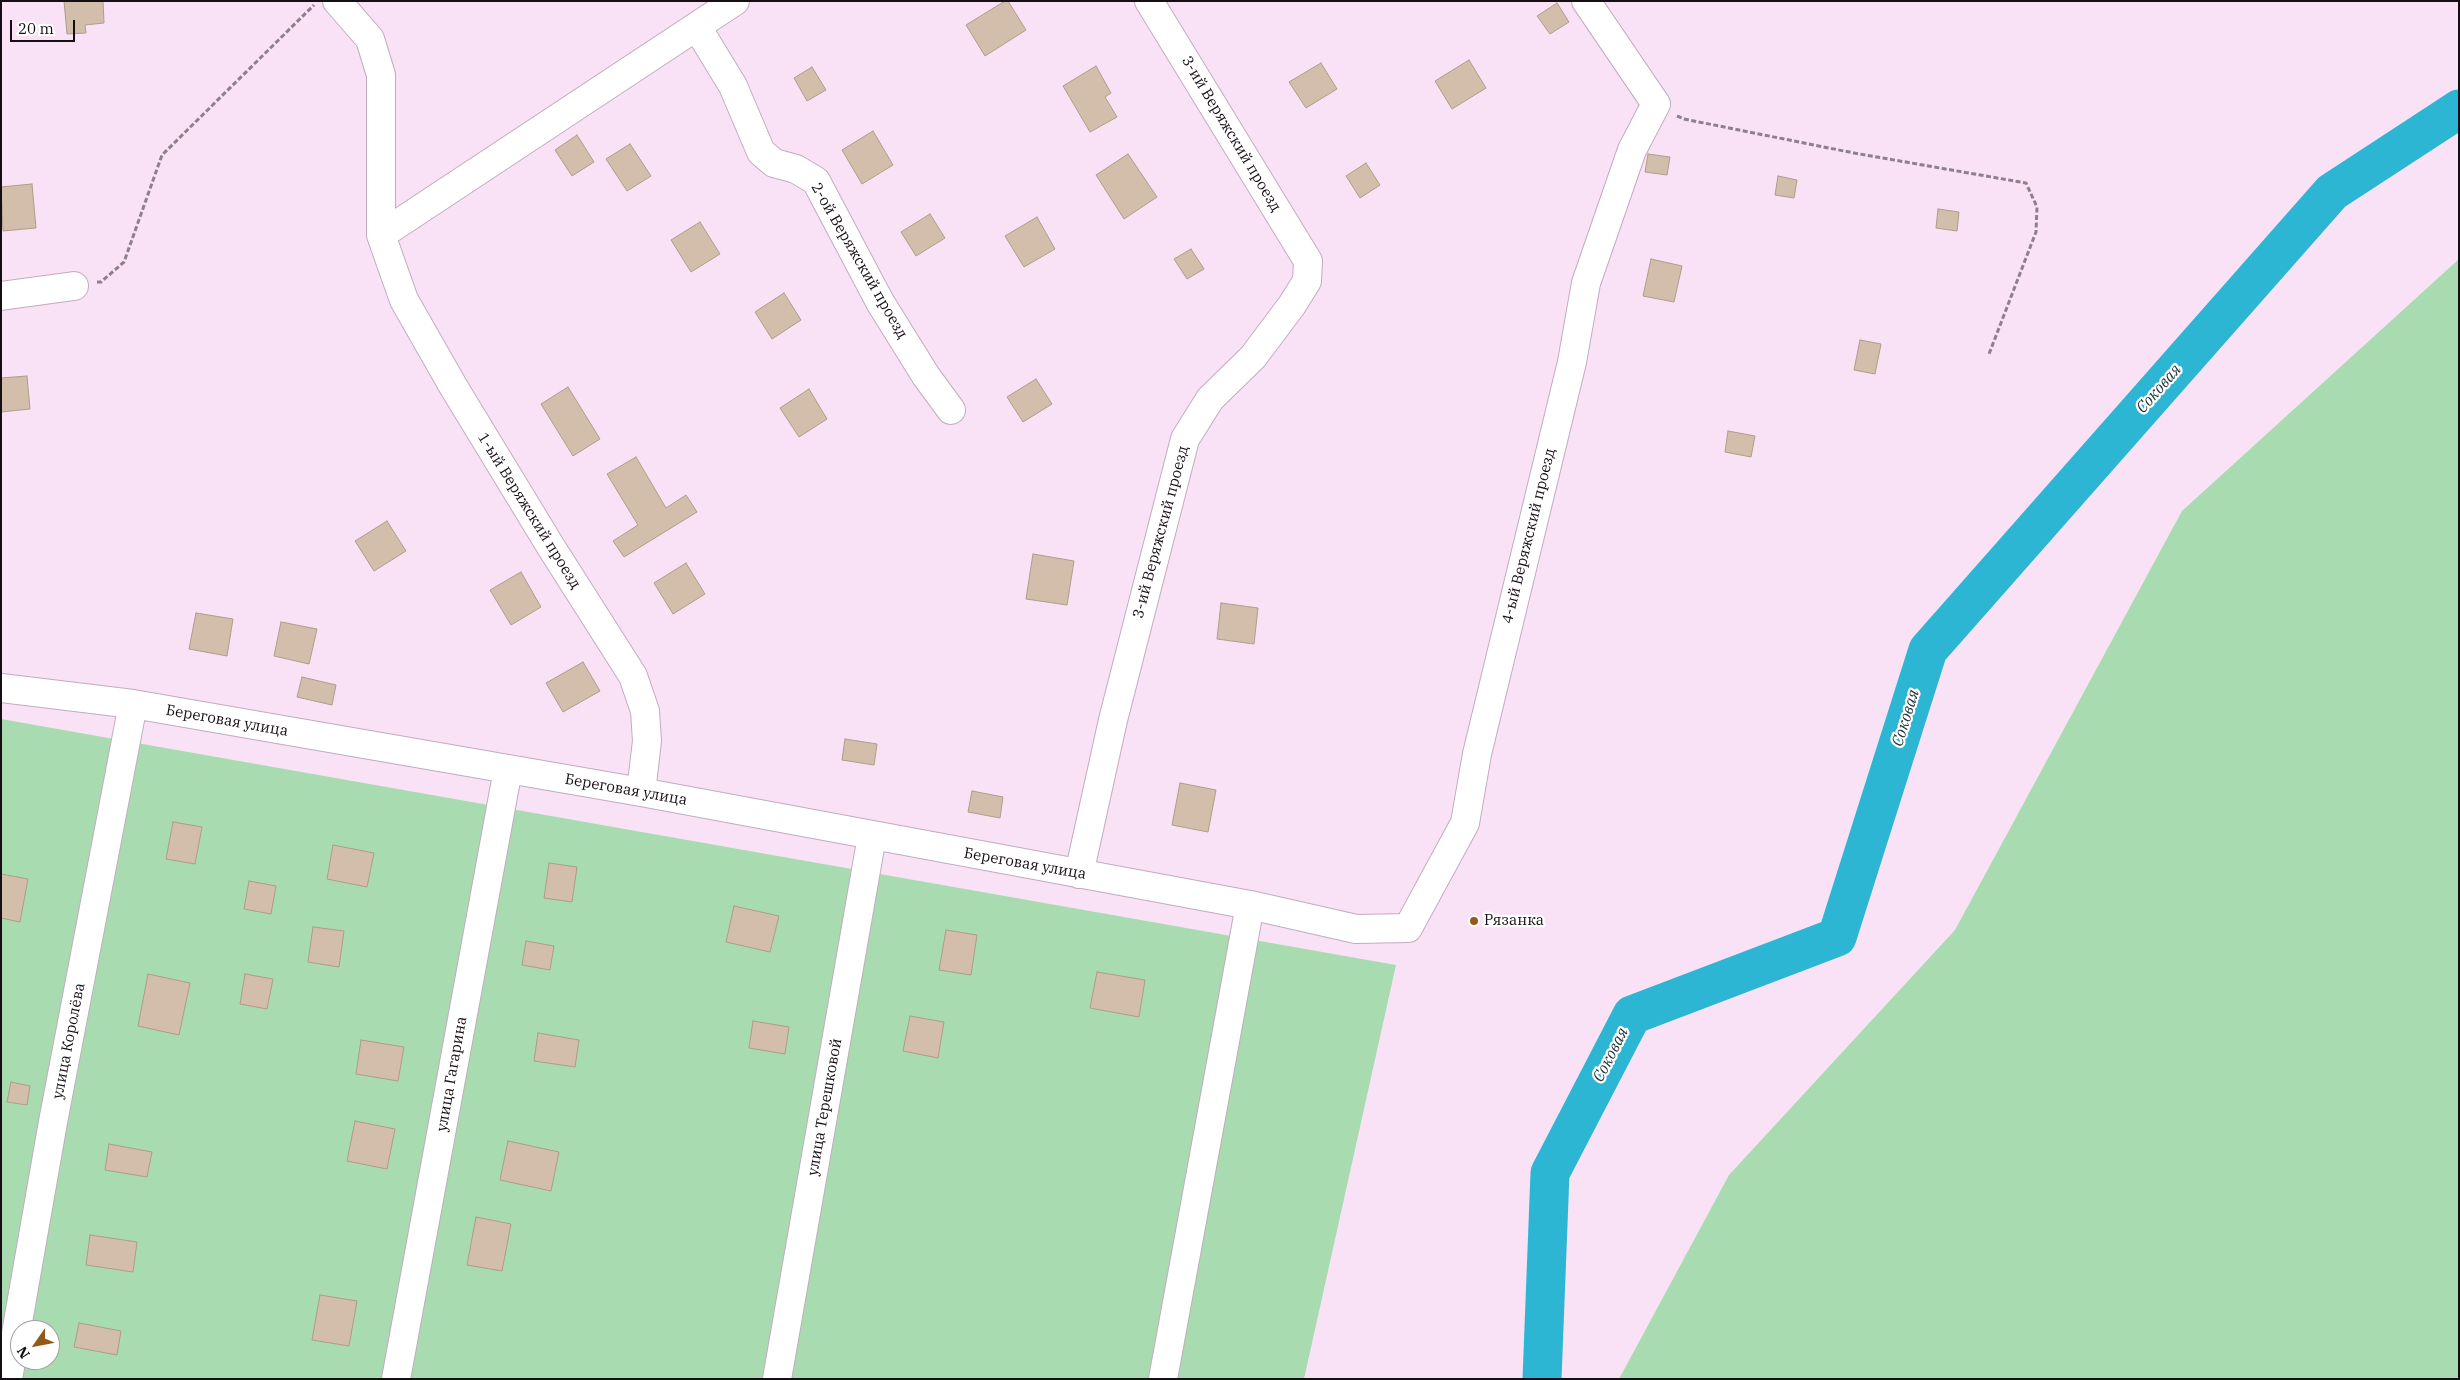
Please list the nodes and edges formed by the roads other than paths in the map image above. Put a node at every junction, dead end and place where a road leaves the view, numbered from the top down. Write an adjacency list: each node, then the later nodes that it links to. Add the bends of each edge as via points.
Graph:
1 (337, 1): 6 (street, 1-ый Веряжский проезд, via 370,39 381,75)
2 (735, 1): 5 (street)
3 (1149, 1): 15 (street, 3-ий Веряжский проезд, via 1308,261 1307,280 1253,357 1210,399 1185,440 1113,720)
4 (1586, 1): 16 (street, 4-ый Веряжский проезд, via 1656,104 1632,150 1586,284 1572,362 1477,754 1465,823 1408,928 1356,929)
5 (697, 27): 6 (street); 9 (street, 2-ой Веряжский проезд, via 733,86 760,152 774,163 796,169 816,181 880,302)
6 (381, 236): 13 (street, 1-ый Веряжский проезд, via 404,300 453,386 633,676 645,711 647,741)
7 (74, 286): 8 (street)
8 (1, 296)
9 (951, 410)
10 (1, 688): 11 (street, Береговая улица)
11 (133, 704): 12 (street, Береговая улица); 17 (street, улица Королёва, via 53,1122)
12 (508, 769): 13 (street, Береговая улица); 18 (street, улица Гагарина)
13 (641, 792): 14 (street, Береговая улица)
14 (872, 836): 15 (street, Береговая улица); 19 (street, улица Терешковой)
15 (1079, 874): 16 (street, Береговая улица)
16 (1250, 905): 20 (street)
17 (8, 1379)
18 (396, 1379)
19 (777, 1379)
20 (1163, 1379)

